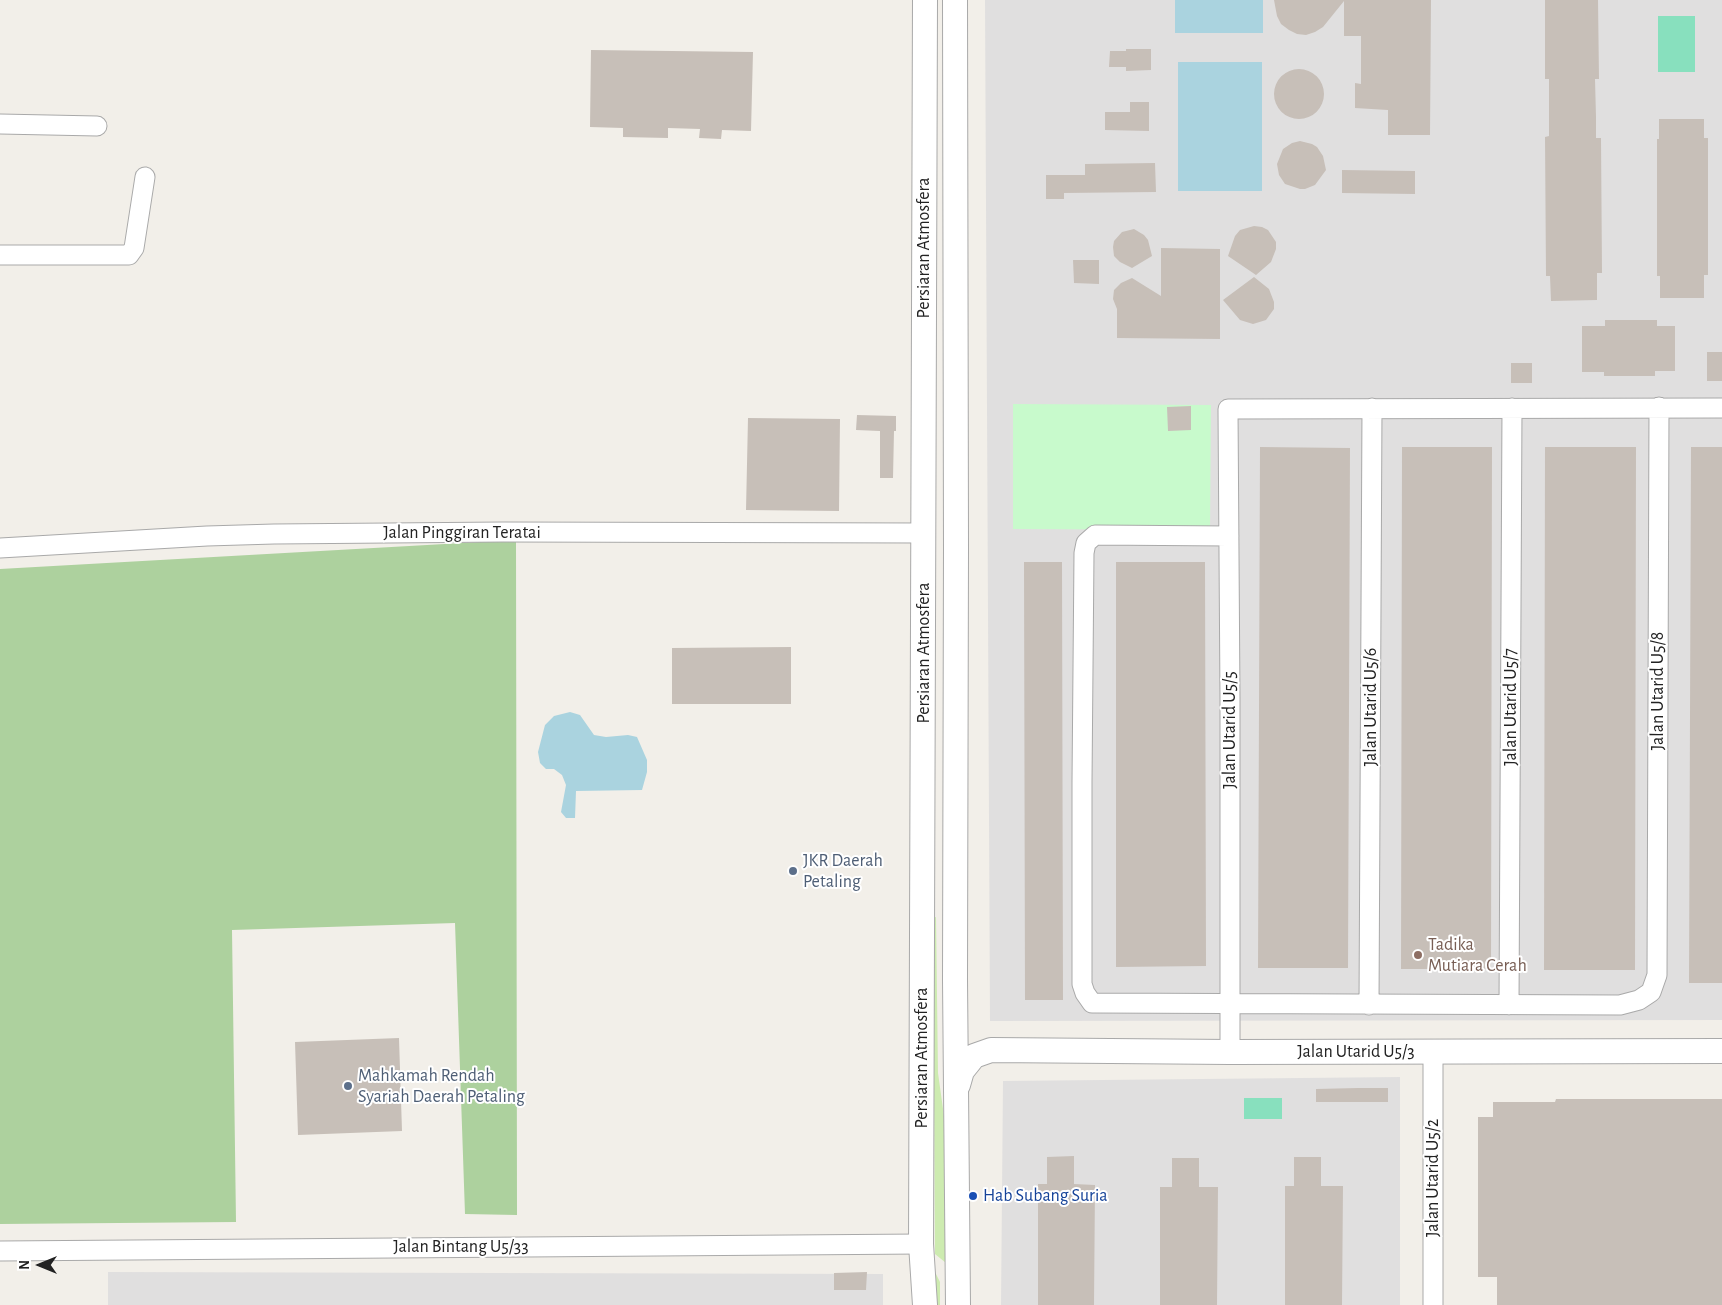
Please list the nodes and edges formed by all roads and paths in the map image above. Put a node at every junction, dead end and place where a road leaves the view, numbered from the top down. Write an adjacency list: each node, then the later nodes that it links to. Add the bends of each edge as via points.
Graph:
1 (925, 0): 11 (street, Persiaran Atmosfera)
2 (955, 0): 14 (street, Persiaran Atmosfera)
3 (0, 124): 4 (street)
4 (98, 126)
5 (145, 177): 6 (street, via 134,248 129,255)
6 (0, 255)
7 (1372, 408): 8 (street); 12 (street, Jalan Utarid U5/5, via 1228,408); 16 (street, Jalan Utarid U5/6)
8 (1512, 408): 9 (street); 17 (street, Jalan Utarid U5/7)
9 (1659, 408): 10 (street); 17 (street, Jalan Utarid U5/8, via 1657,975 1651,992 1620,1006)
10 (1722, 408)
11 (924, 533): 13 (street, Jalan Pinggiran Teratai, via 274,534); 14 (street, Persiaran Atmosfera)
12 (1229, 536): 15 (street, Jalan Utarid U5/5); 15 (street, via 1095,535 1086,543 1082,772 1082,984 1085,993 1092,1003)
13 (0, 548)
14 (939, 877): 18 (street, Persiaran Atmosfera); 24 (street, Persiaran Atmosfera)
15 (1229, 1004): 16 (street); 20 (street, Jalan Utarid U5/5)
16 (1369, 1005): 17 (street)
17 (1509, 1005)
18 (956, 1010): 19 (street, via 964,1029); 23 (street, Persiaran Atmosfera)
19 (991, 1050): 20 (street, Jalan Utarid U5/3); 23 (street, via 974,1056 962,1071)
20 (1230, 1052): 21 (street, Jalan Utarid U5/3)
21 (1433, 1052): 22 (street, Jalan Utarid U5/3); 29 (street, Jalan Utarid U5/2)
22 (1722, 1052)
23 (956, 1092): 28 (street, Persiaran Atmosfera)
24 (921, 1244): 25 (street, Jalan Bintang U5/33); 26 (street, Persiaran Atmosfera); 27 (street, via 937,1259 945,1274)
25 (0, 1251)
26 (925, 1305)
27 (947, 1305)
28 (958, 1305)
29 (1433, 1305)

